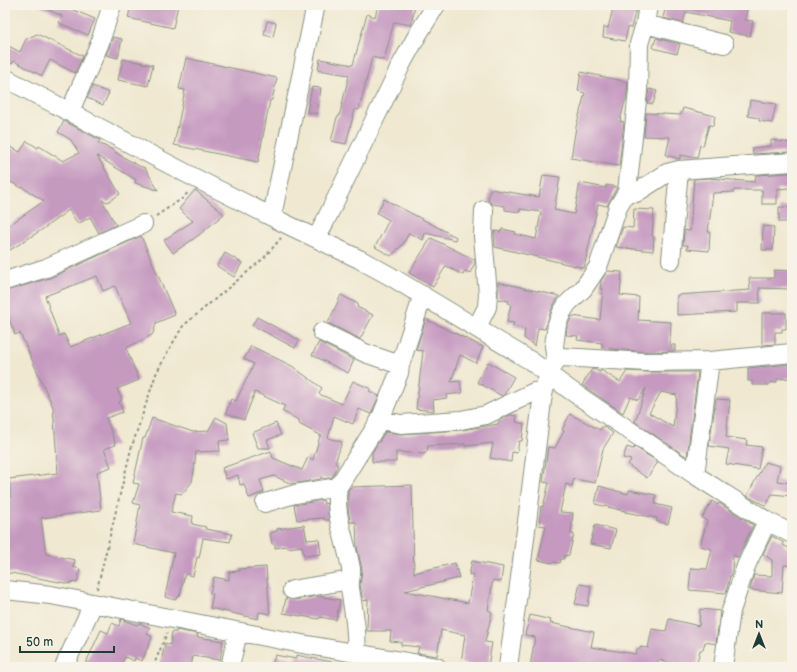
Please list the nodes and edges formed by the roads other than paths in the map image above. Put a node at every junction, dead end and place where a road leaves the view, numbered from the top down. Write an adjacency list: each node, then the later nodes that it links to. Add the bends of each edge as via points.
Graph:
1 (112, 5): 8 (street, via 99,45)
2 (436, 5): 15 (street, via 402,63)
3 (648, 5): 5 (street)
4 (316, 6): 13 (street)
5 (645, 24): 6 (street); 11 (street, via 639,44 638,91)
6 (724, 44)
7 (5, 78): 8 (street)
8 (70, 111): 13 (street)
9 (792, 162): 10 (street)
10 (679, 170): 11 (street, via 667,173 636,193); 16 (street)
11 (627, 192): 24 (street, via 618,207 598,267 583,289 568,303 557,324)
12 (484, 210): 19 (street, via 483,236 488,294 487,306)
13 (272, 216): 15 (street)
14 (143, 224): 17 (street, via 46,268)
15 (317, 238): 18 (street)
16 (671, 260)
17 (5, 281)
18 (423, 295): 19 (street); 23 (street)
19 (477, 328): 24 (street)
20 (322, 332): 23 (street, via 366,353)
21 (792, 353): 22 (street)
22 (710, 361): 24 (street, via 646,362 562,357); 26 (street)
23 (400, 365): 25 (street)
24 (550, 375): 25 (street, via 534,392 486,415 461,420 401,424); 26 (street); 40 (street)
25 (380, 420): 27 (street)
26 (695, 475): 29 (street)
27 (338, 487): 28 (street, via 295,494); 31 (street, via 337,512 351,571)
28 (265, 504)
29 (767, 521): 30 (street); 41 (street, via 746,566 731,611)
30 (792, 534)
31 (350, 580): 33 (street); 36 (street, via 358,638)
32 (5, 590): 34 (street, via 35,592)
33 (292, 590)
34 (93, 604): 35 (street); 37 (street)
35 (238, 632): 36 (street); 38 (street)
36 (356, 652): 39 (street)
37 (64, 667)
38 (230, 667)
39 (436, 667)
40 (508, 667)
41 (723, 667)

